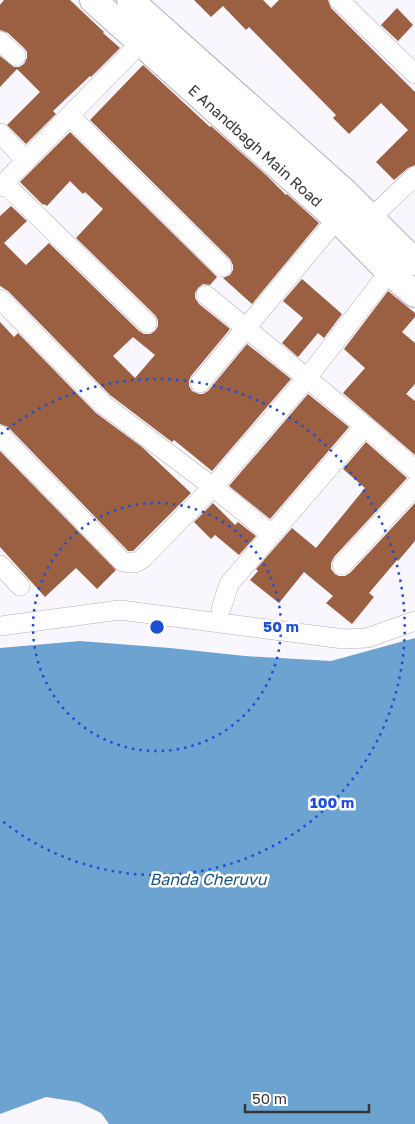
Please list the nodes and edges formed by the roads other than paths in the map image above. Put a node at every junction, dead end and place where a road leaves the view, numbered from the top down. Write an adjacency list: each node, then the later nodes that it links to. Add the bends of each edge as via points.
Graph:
1 (93, 0): 6 (street, E Anandbagh Main Road)
2 (130, 0): 4 (street, E Anandbagh Main Road)
3 (338, 0): 8 (street)
4 (159, 24): 6 (street); 14 (street, E Anandbagh Main Road)
5 (0, 41): 7 (street)
6 (141, 43): 9 (street); 15 (street, E Anandbagh Main Road)
7 (16, 56)
8 (415, 74)
9 (70, 116): 11 (street); 17 (street)
10 (0, 133): 11 (street)
11 (26, 161): 13 (street)
12 (415, 176): 14 (street)
13 (2, 185): 22 (street)
14 (371, 218): 16 (street, E Anandbagh Main Road)
15 (337, 219): 18 (street, E Anandbagh Main Road); 23 (street)
16 (415, 262)
17 (222, 267)
18 (390, 272): 19 (street, E Anandbagh Main Road); 24 (street)
19 (415, 294)
20 (206, 295): 23 (street)
21 (0, 298): 30 (street, via 104,405)
22 (147, 323)
23 (245, 327): 24 (street); 25 (street)
24 (307, 378): 26 (street); 30 (street)
25 (200, 383)
26 (364, 426): 28 (street); 31 (street)
27 (0, 435): 30 (street, via 123,562 135,563 142,559)
28 (415, 470)
29 (415, 486): 33 (street)
30 (213, 487): 31 (street)
31 (271, 534): 35 (street, via 229,584)
32 (0, 565): 34 (street)
33 (342, 565)
34 (20, 586)
35 (221, 609)
36 (415, 621): 37 (street, via 368,638 344,639 120,610)
37 (0, 626)

